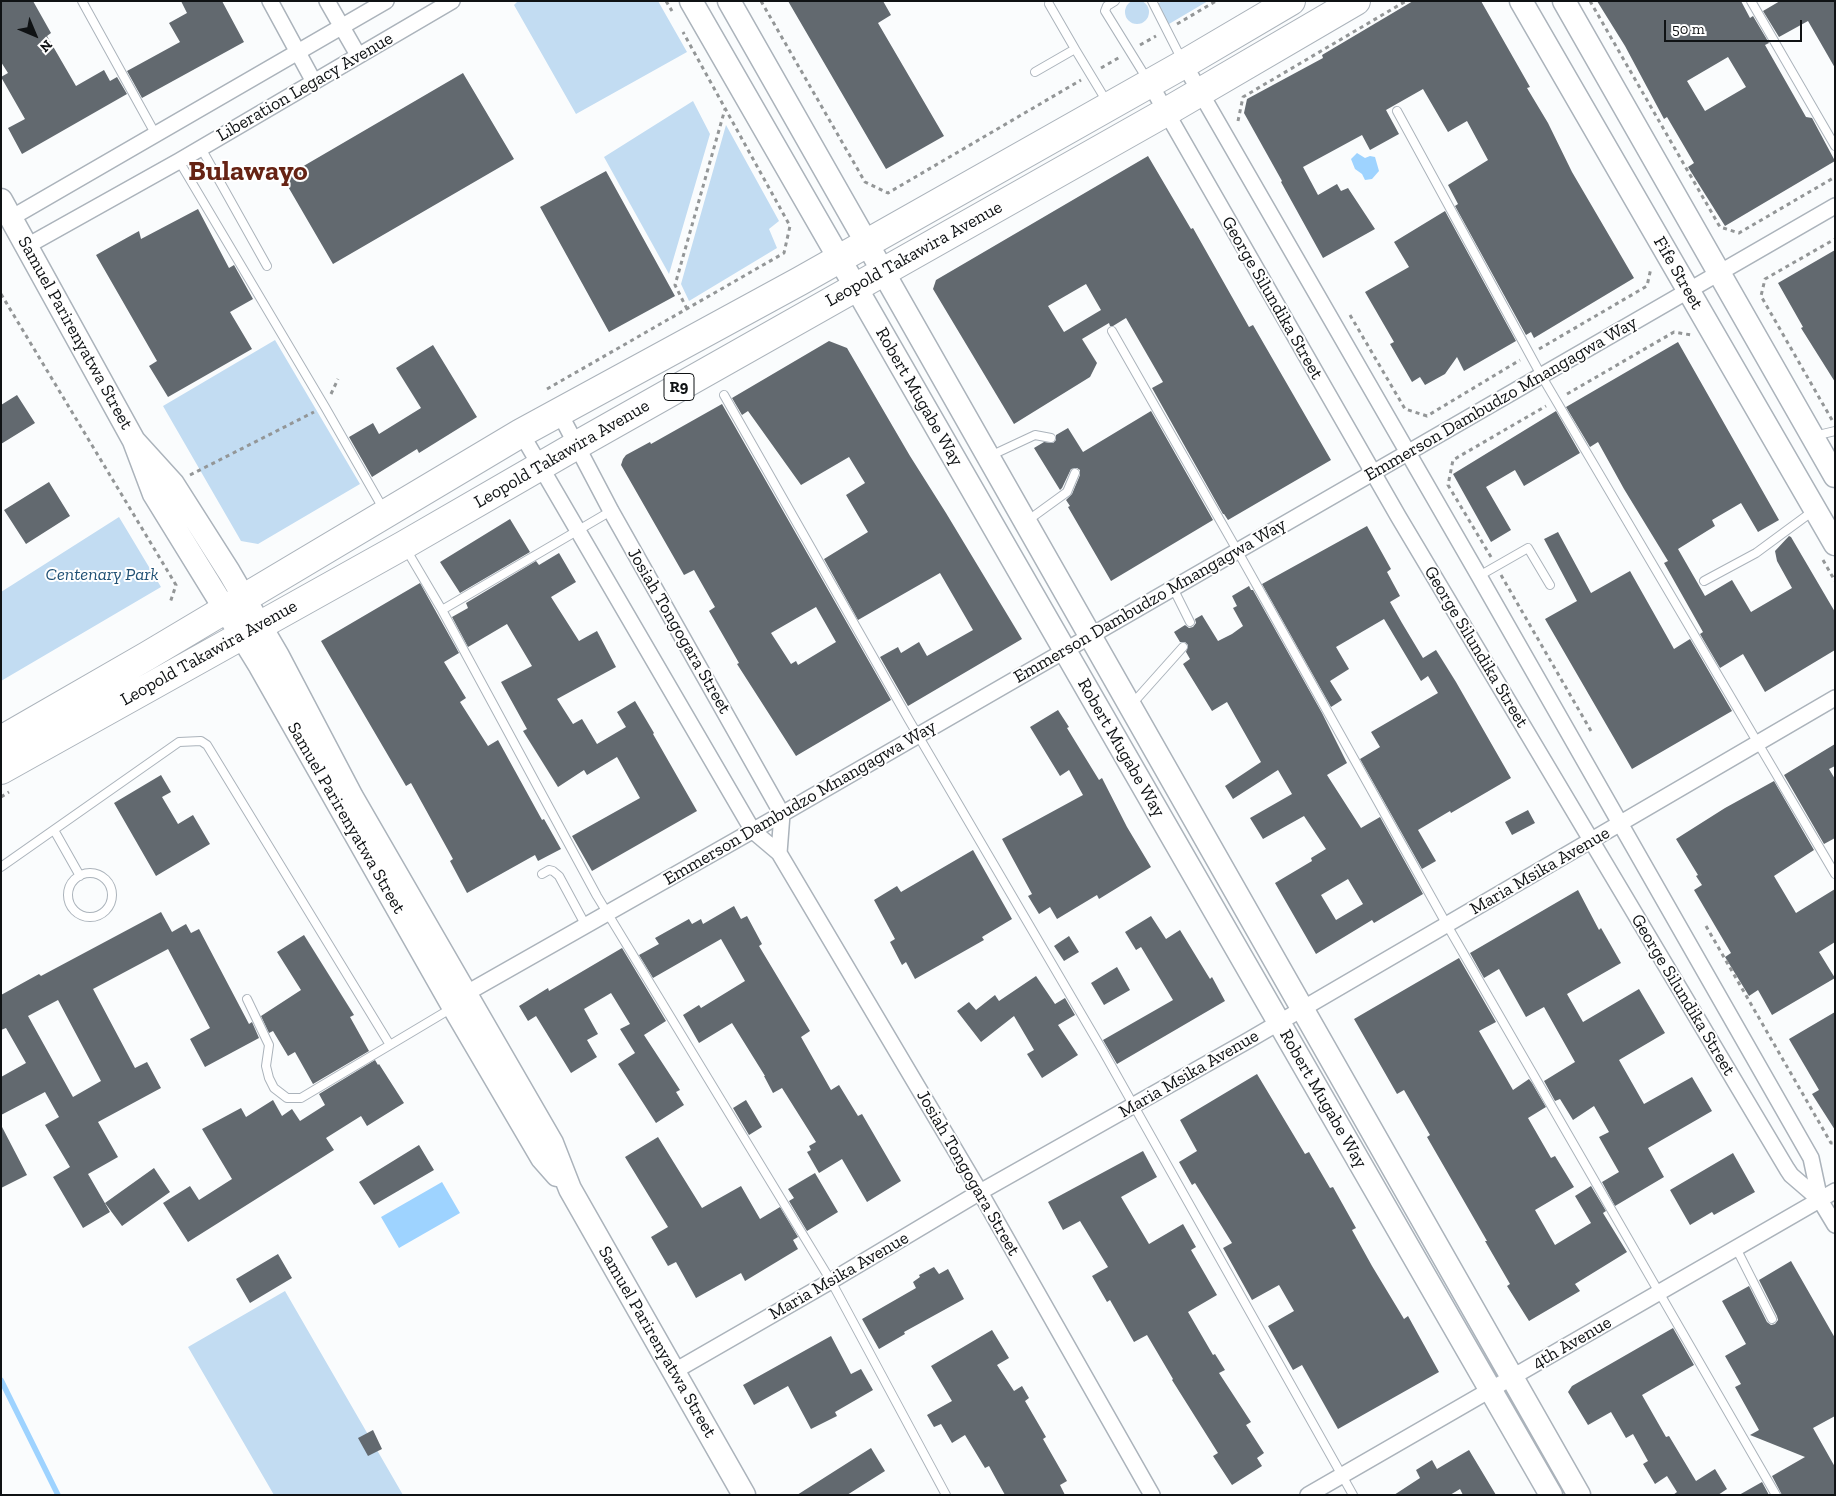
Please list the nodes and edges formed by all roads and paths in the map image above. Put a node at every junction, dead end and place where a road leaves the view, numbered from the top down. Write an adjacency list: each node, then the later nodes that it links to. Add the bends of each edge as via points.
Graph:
1 (82, 1): 38 (lane)
2 (270, 1): 26 (street)
3 (327, 1): 22 (street)
4 (386, 1): 22 (street, Liberation Legacy Avenue)
5 (452, 1): 27 (street, Liberation Legacy Avenue)
6 (666, 1): 20 (path)
7 (692, 1): 48 (main road, Robert Mugabe Way)
8 (729, 1): 46 (main road, Robert Mugabe Way)
9 (761, 1): 30 (path, via 865,182 888,193)
10 (1115, 1): 25 (lane, via 1105,10)
11 (1152, 1): 23 (lane)
12 (1216, 1): 23 (path)
13 (1291, 1): 28 (highway, Leopold Takawira Avenue / R9)
14 (1356, 1): 33 (highway, Leopold Takawira Avenue / R9)
15 (1521, 1): 53 (main road, Fife Street)
16 (1564, 1): 51 (main road, Fife Street)
17 (1590, 1): 42 (path, via 1720,226 1739,233)
18 (1751, 1): 39 (lane)
19 (1049, 4): 24 (lane)
20 (675, 18)
21 (680, 26): 35 (path)
22 (342, 27): 26 (street, Liberation Legacy Avenue); 27 (street)
23 (1167, 30): 25 (path); 28 (lane)
24 (1074, 49): 29 (lane); 30 (lane)
25 (1130, 51): 30 (path); 32 (lane)
26 (298, 52): 31 (street); 38 (street, Liberation Legacy Avenue)
27 (358, 55): 31 (street, Liberation Legacy Avenue)
28 (1184, 64): 32 (highway, Leopold Takawira Avenue / R9); 33 (street, George Silundika Street)
29 (1035, 72)
30 (1090, 74): 34 (lane)
31 (314, 82): 40 (street, Liberation Legacy Avenue)
32 (1149, 82): 34 (highway, Leopold Takawira Avenue / R9); 37 (street, George Silundika Street)
33 (1199, 92): 37 (highway, Leopold Takawira Avenue / R9); 69 (street, George Silundika Street)
34 (1109, 106): 46 (highway, Leopold Takawira Avenue / R9)
35 (725, 109): 55 (path, via 674,284); 55 (path, via 790,226 784,253)
36 (1398, 111): 57 (lane)
37 (1166, 112): 50 (highway, Leopold Takawira Avenue / R9); 72 (street, George Silundika Street)
38 (156, 135): 44 (street, Liberation Legacy Avenue)
39 (1835, 146)
40 (200, 148): 41 (street, Liberation Legacy Avenue); 49 (lane)
41 (179, 160): 47 (street, Liberation Legacy Avenue); 61 (lane)
42 (1835, 177)
43 (1835, 206): 51 (street, Emmerson Dambudzo Mnangagwa Way)
44 (6, 209): 47 (main road, Samuel Parirenyatwa Street)
45 (1835, 239): 62 (path, via 1765,279 1761,296)
46 (867, 243): 48 (highway, Leopold Takawira Avenue / R9); 50 (main road, Robert Mugabe Way)
47 (27, 246): 67 (main road, Samuel Parirenyatwa Street)
48 (839, 258): 52 (main road, Robert Mugabe Way); 60 (highway, Leopold Takawira Avenue / R9)
49 (268, 266)
50 (883, 272): 52 (highway, Leopold Takawira Avenue / R9); 70 (main road, Robert Mugabe Way)
51 (1719, 273): 53 (street, Emmerson Dambudzo Mnangagwa Way); 65 (main road, Fife Street)
52 (856, 287): 68 (highway, Leopold Takawira Avenue / R9); 95 (main road, Robert Mugabe Way)
53 (1688, 291): 57 (street, Emmerson Dambudzo Mnangagwa Way); 76 (main road, Fife Street)
54 (1, 294): 88 (path, via 176,586)
55 (687, 309): 60 (path)
56 (1112, 331): 83 (lane)
57 (1541, 375): 69 (street, Emmerson Dambudzo Mnangagwa Way); 100 (lane)
58 (338, 378): 61 (path)
59 (724, 395): 98 (lane)
60 (553, 401): 64 (highway, Leopold Takawira Avenue / R9); 68 (street, Josiah Tongogara Street)
61 (325, 407): 75 (path); 78 (lane)
62 (1835, 425)
63 (1835, 431): 65 (lane)
64 (521, 433): 71 (street, Josiah Tongogara Street); 78 (highway, Leopold Takawira Avenue / R9)
65 (1812, 436): 74 (main road, Fife Street)
66 (1052, 438): 70 (lane, via 1035,435)
67 (134, 440): 75 (main road, Samuel Parirenyatwa Street); 89 (main road, Samuel Parirenyatwa Street, via 154,494)
68 (577, 445): 71 (highway, Leopold Takawira Avenue / R9); 77 (street, Josiah Tongogara Street)
69 (1407, 453): 72 (street, Emmerson Dambudzo Mnangagwa Way); 84 (street, George Silundika Street)
70 (988, 456): 79 (main road, Robert Mugabe Way)
71 (540, 467): 80 (street, Josiah Tongogara Street); 82 (highway, Leopold Takawira Avenue / R9)
72 (1373, 472): 83 (street, Emmerson Dambudzo Mnangagwa Way); 106 (street, George Silundika Street)
73 (1075, 473): 79 (lane, via 1067,492)
74 (1835, 476)
75 (173, 484): 89 (main road, Samuel Parirenyatwa Street)
76 (1814, 510): 81 (main road, Fife Street); 85 (lane, via 1756,553)
77 (610, 511): 80 (lane); 102 (street, Josiah Tongogara Street)
78 (386, 513): 89 (highway, Leopold Takawira Avenue / R9)
79 (1025, 522): 93 (main road, Robert Mugabe Way)
80 (578, 531): 90 (lane); 105 (street, Josiah Tongogara Street)
81 (1835, 544)
82 (404, 545): 90 (lane); 92 (highway, Leopold Takawira Avenue / R9)
83 (1237, 550): 87 (street, Emmerson Dambudzo Mnangagwa Way); 113 (lane)
84 (1479, 576): 86 (lane, via 1528,548); 103 (street, George Silundika Street)
85 (1704, 581)
86 (1550, 585)
87 (1173, 588): 91 (lane); 93 (street, Emmerson Dambudzo Mnangagwa Way)
88 (170, 603)
89 (234, 603): 92 (main road, Samuel Parirenyatwa Street); 99 (highway, Leopold Takawira Avenue / R9)
90 (442, 610): 112 (lane)
91 (1190, 622)
92 (251, 630): 101 (highway, Leopold Takawira Avenue / R9); 117 (main road, Samuel Parirenyatwa Street, via 278,656)
93 (1090, 636): 95 (street, Emmerson Dambudzo Mnangagwa Way); 97 (main road, Robert Mugabe Way)
94 (1183, 647): 97 (lane)
95 (1065, 650): 98 (street, Emmerson Dambudzo Mnangagwa Way); 119 (main road, Robert Mugabe Way)
96 (1835, 698): 100 (street, Maria Msika Avenue)
97 (1130, 706): 118 (main road, Robert Mugabe Way)
98 (918, 736): 102 (street, Emmerson Dambudzo Mnangagwa Way); 121 (lane)
99 (1, 740)
100 (1757, 743): 103 (street, Maria Msika Avenue); 110 (lane)
101 (1, 770)
102 (782, 814): 105 (street, Emmerson Dambudzo Mnangagwa Way); 107 (street)
103 (1620, 824): 106 (street, Maria Msika Avenue); 125 (street, George Silundika Street, via 1811,1158)
104 (54, 830): 108 (lane); 111 (lane); 120 (lane, via 179,742 201,741 207,745)
105 (753, 831): 107 (street, Josiah Tongogara Street); 112 (street, Emmerson Dambudzo Mnangagwa Way)
106 (1591, 840): 113 (street, Maria Msika Avenue); 125 (street, George Silundika Street, via 1791,1176)
107 (779, 853): 124 (street, Josiah Tongogara Street)
108 (1, 866)
109 (542, 874): 114 (lane, via 549,870 559,876)
110 (1835, 874)
111 (80, 876): 111 (lane, via 94,873 110,886 109,907 99,916 77,914 69,902 70,887)
112 (608, 913): 114 (street, Emmerson Dambudzo Mnangagwa Way); 128 (lane)
113 (1447, 925): 118 (street, Maria Msika Avenue); 129 (lane)
114 (586, 926): 117 (street, Emmerson Dambudzo Mnangagwa Way)
115 (1706, 926): 122 (path, via 1831,1143)
116 (247, 999): 120 (lane, via 269,1045 266,1066 269,1078 274,1088 287,1098 301,1098)
117 (456, 1001): 120 (lane); 131 (main road, Samuel Parirenyatwa Street, via 542,1158 570,1189)
118 (1302, 1009): 119 (street, Maria Msika Avenue); 132 (main road, Robert Mugabe Way)
119 (1279, 1022): 121 (street, Maria Msika Avenue); 133 (main road, Robert Mugabe Way)
120 (390, 1045)
121 (1134, 1106): 124 (street, Maria Msika Avenue); 134 (lane)
122 (1835, 1143)
123 (1835, 1191): 125 (street, 4th Avenue)
124 (980, 1192): 128 (street, Maria Msika Avenue); 137 (street, Josiah Tongogara Street)
125 (1820, 1200): 126 (street, George Silundika Street); 127 (street, 4th Avenue)
126 (1835, 1225)
127 (1736, 1248): 129 (street, 4th Avenue); 130 (lane)
128 (831, 1281): 131 (street, Maria Msika Avenue); 136 (lane)
129 (1659, 1293): 132 (street, 4th Avenue); 142 (lane)
130 (1772, 1319)
131 (673, 1372): 135 (main road, Samuel Parirenyatwa Street)
132 (1512, 1378): 133 (street, 4th Avenue); 141 (main road, Robert Mugabe Way)
133 (1490, 1390): 134 (street, 4th Avenue); 140 (main road, Robert Mugabe Way)
134 (1342, 1476): 138 (street, 4th Avenue); 139 (lane)
135 (744, 1495)
136 (946, 1495)
137 (1152, 1495)
138 (1308, 1495)
139 (1353, 1495)
140 (1551, 1495)
141 (1579, 1495)
142 (1776, 1495)

